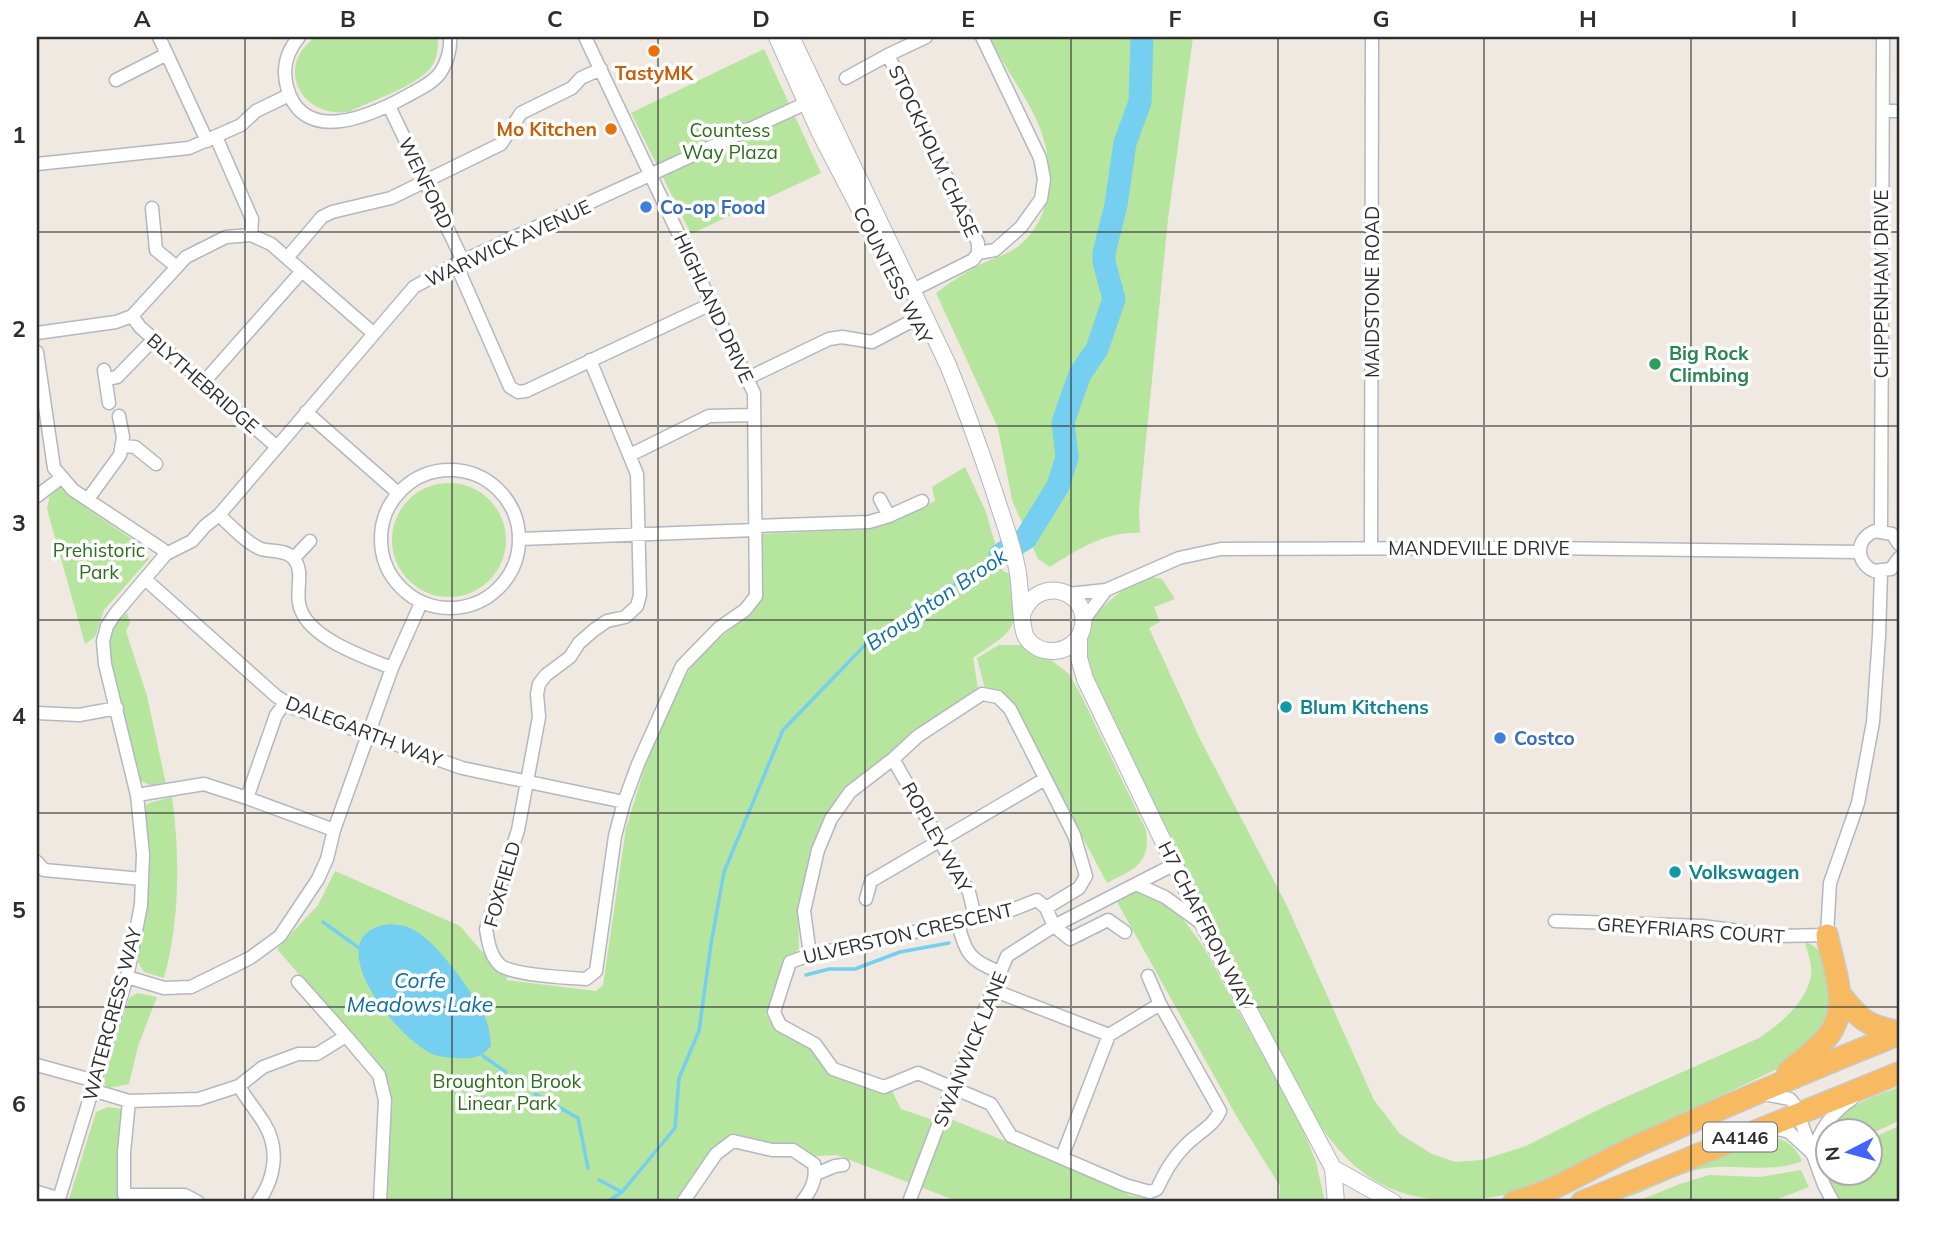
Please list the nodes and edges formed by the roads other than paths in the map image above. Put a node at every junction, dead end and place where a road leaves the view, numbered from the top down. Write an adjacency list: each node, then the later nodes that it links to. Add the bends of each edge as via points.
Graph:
1 (159, 37): 11 (street)
2 (450, 37): 18 (street, via 440,74)
3 (585, 37): 13 (street, HIGHLAND DRIVE)
4 (776, 37): 17 (street, COUNTESS WAY)
5 (791, 37): 17 (street, COUNTESS WAY)
6 (926, 37): 12 (street, STOCKHOLM CHASE)
7 (982, 37): 27 (street, via 1040,158 1044,178 1041,199 1021,227 995,250)
8 (1373, 37): 65 (street, MAIDSTONE ROAD)
9 (1883, 37): 19 (street, CHIPPENHAM DRIVE)
10 (292, 39): 16 (street, via 285,66)
11 (167, 54): 15 (street); 21 (street)
12 (888, 55): 14 (street); 27 (street, STOCKHOLM CHASE, via 978,243)
13 (601, 69): 23 (street, HIGHLAND DRIVE); 24 (street, via 520,113 501,145)
14 (846, 78)
15 (116, 80)
16 (289, 95): 18 (street, via 303,112 330,123 343,123); 21 (street)
17 (813, 100): 23 (street, WARWICK AVENUE); 32 (street, COUNTESS WAY); 35 (street, COUNTESS WAY)
18 (389, 106): 24 (street, WENFORD)
19 (1883, 111): 20 (street); 60 (street, CHIPPENHAM DRIVE)
20 (1899, 111)
21 (211, 139): 22 (street, via 166,152); 26 (street, via 252,219)
22 (37, 164)
23 (651, 175): 29 (street, WARWICK AVENUE); 33 (street, HIGHLAND DRIVE)
24 (425, 181): 28 (street, via 391,198 321,217); 29 (street, WENFORD)
25 (152, 208): 30 (street, via 156,250)
26 (251, 234): 28 (street); 30 (street, via 226,237 192,253)
27 (978, 253): 32 (street, STOCKHOLM CHASE, via 973,260)
28 (288, 258): 31 (street)
29 (460, 262): 37 (street, WARWICK AVENUE, via 414,287); 40 (street, WENFORD, via 510,387 518,393 526,391)
30 (177, 267): 34 (street)
31 (303, 271): 37 (street); 42 (street)
32 (911, 291): 35 (street, COUNTESS WAY)
33 (711, 304): 40 (street); 41 (street, HIGHLAND DRIVE)
34 (132, 316): 36 (street); 38 (street, BLYTHEBRIDGE)
35 (920, 317): 41 (street, via 872,342 829,339); 70 (street, COUNTESS WAY, via 1002,516)
36 (37, 333)
37 (373, 333): 44 (street, WARWICK AVENUE)
38 (154, 339): 42 (street, BLYTHEBRIDGE); 43 (street, via 117,377 105,375)
39 (37, 352): 51 (street, via 51,457)
40 (590, 360): 49 (street)
41 (748, 378): 45 (street, HIGHLAND DRIVE, via 754,393)
42 (203, 383): 48 (street, BLYTHEBRIDGE)
43 (109, 403)
44 (306, 412): 48 (street, WARWICK AVENUE); 52 (street)
45 (754, 415): 49 (street, via 709,415); 59 (street, HIGHLAND DRIVE)
46 (119, 416): 47 (street)
47 (123, 446): 50 (street, via 135,447); 54 (street)
48 (276, 447): 57 (street, WARWICK AVENUE)
49 (630, 455): 61 (street, via 637,474)
50 (156, 464)
51 (61, 478): 53 (street); 54 (street)
52 (398, 493): 62 (street, via 420,477 446,470 481,477 509,502); 76 (street, via 384,519 381,549 394,581)
53 (37, 496)
54 (88, 499): 67 (street)
55 (880, 499): 58 (street)
56 (922, 501): 58 (street)
57 (219, 515): 67 (street, WARWICK AVENUE, via 192,541); 68 (street, via 257,547)
58 (889, 516): 59 (street, via 869,522)
59 (755, 528): 61 (street); 91 (street, FOXFIELD, via 756,596 682,666)
60 (1881, 530): 64 (street, via 1892,534); 66 (street, via 1864,538)
61 (639, 535): 62 (street); 88 (street, FOXFIELD, via 636,607 594,630 539,684 539,717)
62 (520, 539): 76 (street, via 512,570 494,594 452,609)
63 (310, 541): 68 (street)
64 (1899, 544)
65 (1371, 548): 66 (street, MANDEVILLE DRIVE); 74 (street, MANDEVILLE DRIVE, via 1221,549 1179,558)
66 (1859, 552): 71 (street, via 1868,568)
67 (166, 554): 72 (street, WATERCRESS WAY)
68 (293, 558): 80 (street, via 300,569 299,603 310,624 348,651)
69 (1899, 558): 71 (street, via 1891,569)
70 (1017, 568): 73 (street); 77 (street, COUNTESS WAY)
71 (1881, 572): 106 (street, via 1873,722 1858,803 1830,883)
72 (145, 579): 82 (street, DALEGARTH WAY); 83 (street, WATERCRESS WAY, via 107,625 103,641)
73 (1047, 590): 75 (street); 77 (street, via 1032,597)
74 (1106, 590): 75 (street, MANDEVILLE DRIVE); 78 (street, MANDEVILLE DRIVE)
75 (1068, 594): 78 (street, via 1079,605)
76 (421, 603): 80 (street)
77 (1023, 612): 79 (street, via 1026,636 1038,648)
78 (1081, 629): 79 (street, via 1069,647); 81 (street, H7 CHAFFRON WAY, via 1079,658)
79 (1055, 651): 81 (street, H7 CHAFFRON WAY)
80 (392, 668): 85 (street)
81 (1085, 680): 95 (street, H7 CHAFFRON WAY)
82 (285, 703): 85 (street, DALEGARTH WAY); 90 (street, via 276,715)
83 (117, 708): 84 (street, via 79,715); 89 (street, WATERCRESS WAY)
84 (37, 713)
85 (369, 736): 88 (street, DALEGARTH WAY, via 462,768); 92 (street)
86 (893, 759): 87 (street, via 918,736 982,694 998,697 1010,709); 93 (street, ROPLEY WAY); 107 (street, via 850,792 831,819 818,850 804,911)
87 (1045, 779): 93 (street); 99 (street, via 1073,835 1086,876 1079,888)
88 (526, 780): 91 (street, DALEGARTH WAY); 91 (street, FOXFIELD, via 518,831 486,929 500,965 513,971 586,979 596,971)
89 (137, 795): 90 (street, via 204,784); 96 (street, WATERCRESS WAY)
90 (247, 797): 92 (street)
91 (624, 802)
92 (334, 831): 110 (street, via 318,879 270,945 191,986 164,988)
93 (940, 840): 98 (street, via 871,881); 100 (street, ROPLEY WAY, via 970,892)
94 (37, 862): 96 (street, via 44,870)
95 (1175, 864): 97 (street, SWANWICK LANE); 104 (street, H7 CHAFFRON WAY)
96 (142, 879): 110 (street, WATERCRESS WAY)
97 (1136, 884): 103 (street, SWANWICK LANE); 104 (street, via 1166,897)
98 (866, 899)
99 (1046, 908): 100 (street, ULVERSTON CRESCENT, via 1037,900); 103 (street)
100 (975, 918): 102 (street, ULVERSTON CRESCENT)
101 (1555, 921): 106 (street, GREYFRIARS COURT, via 1702,926 1777,936)
102 (958, 923): 107 (street, ULVERSTON CRESCENT); 108 (street, via 971,957)
103 (1054, 926): 105 (street, via 1070,940 1108,920); 108 (street, SWANWICK LANE, via 1007,956)
104 (1204, 926): 132 (street, H7 CHAFFRON WAY)
105 (1125, 932)
106 (1827, 935): 113 (highway)
107 (810, 955): 124 (street, ULVERSTON CRESCENT, via 790,962 774,1012 780,1025 815,1044 833,1069 854,1078 884,1087 918,1073)
108 (1000, 972): 112 (street, SWANWICK LANE)
109 (1148, 976): 114 (street)
110 (127, 977): 121 (street, WATERCRESS WAY)
111 (298, 982): 117 (street)
112 (993, 990): 116 (street); 124 (street, SWANWICK LANE)
113 (1840, 994): 115 (highway, via 1857,1015 1877,1028); 122 (highway, via 1839,1016 1829,1035)
114 (1160, 1004): 116 (street); 130 (street, via 1220,1111 1216,1121 1186,1145 1168,1165 1157,1189 1150,1192)
115 (1899, 1033): 122 (highway, A4146)
116 (1109, 1035): 130 (street)
117 (346, 1036): 123 (street, via 317,1054 299,1054 263,1067); 139 (street, via 379,1075 385,1100)
118 (37, 1065): 121 (street)
119 (1899, 1073): 120 (highway, A4146)
120 (1877, 1082): 127 (highway, A4146); 129 (street, via 1829,1119)
121 (94, 1085): 126 (street); 136 (street, WATERCRESS WAY)
122 (1773, 1085): 125 (highway, A4146)
123 (239, 1086): 126 (street, via 199,1100); 138 (street, via 273,1144 275,1160)
124 (953, 1086): 130 (street, via 991,1104 1011,1136); 142 (street, SWANWICK LANE)
125 (1752, 1093): 127 (street, via 1790,1099); 145 (highway, A4146)
126 (129, 1101): 135 (street)
127 (1799, 1114): 128 (highway, A4146); 129 (street)
128 (1765, 1127): 129 (street, via 1789,1132); 146 (highway, A4146)
129 (1812, 1154): 147 (street)
130 (1062, 1157)
131 (842, 1165): 133 (street)
132 (1332, 1168): 143 (street, H7 CHAFFRON WAY); 144 (street)
133 (816, 1174): 140 (street, via 814,1164 793,1150 733,1142 716,1154); 141 (street)
134 (37, 1192): 136 (street)
135 (124, 1199): 137 (street, via 185,1195)
136 (58, 1200)
137 (198, 1202)
138 (258, 1202)
139 (380, 1202)
140 (683, 1202)
141 (802, 1202)
142 (909, 1202)
143 (1336, 1202)
144 (1393, 1202)
145 (1514, 1202)
146 (1582, 1202)
147 (1833, 1202)

